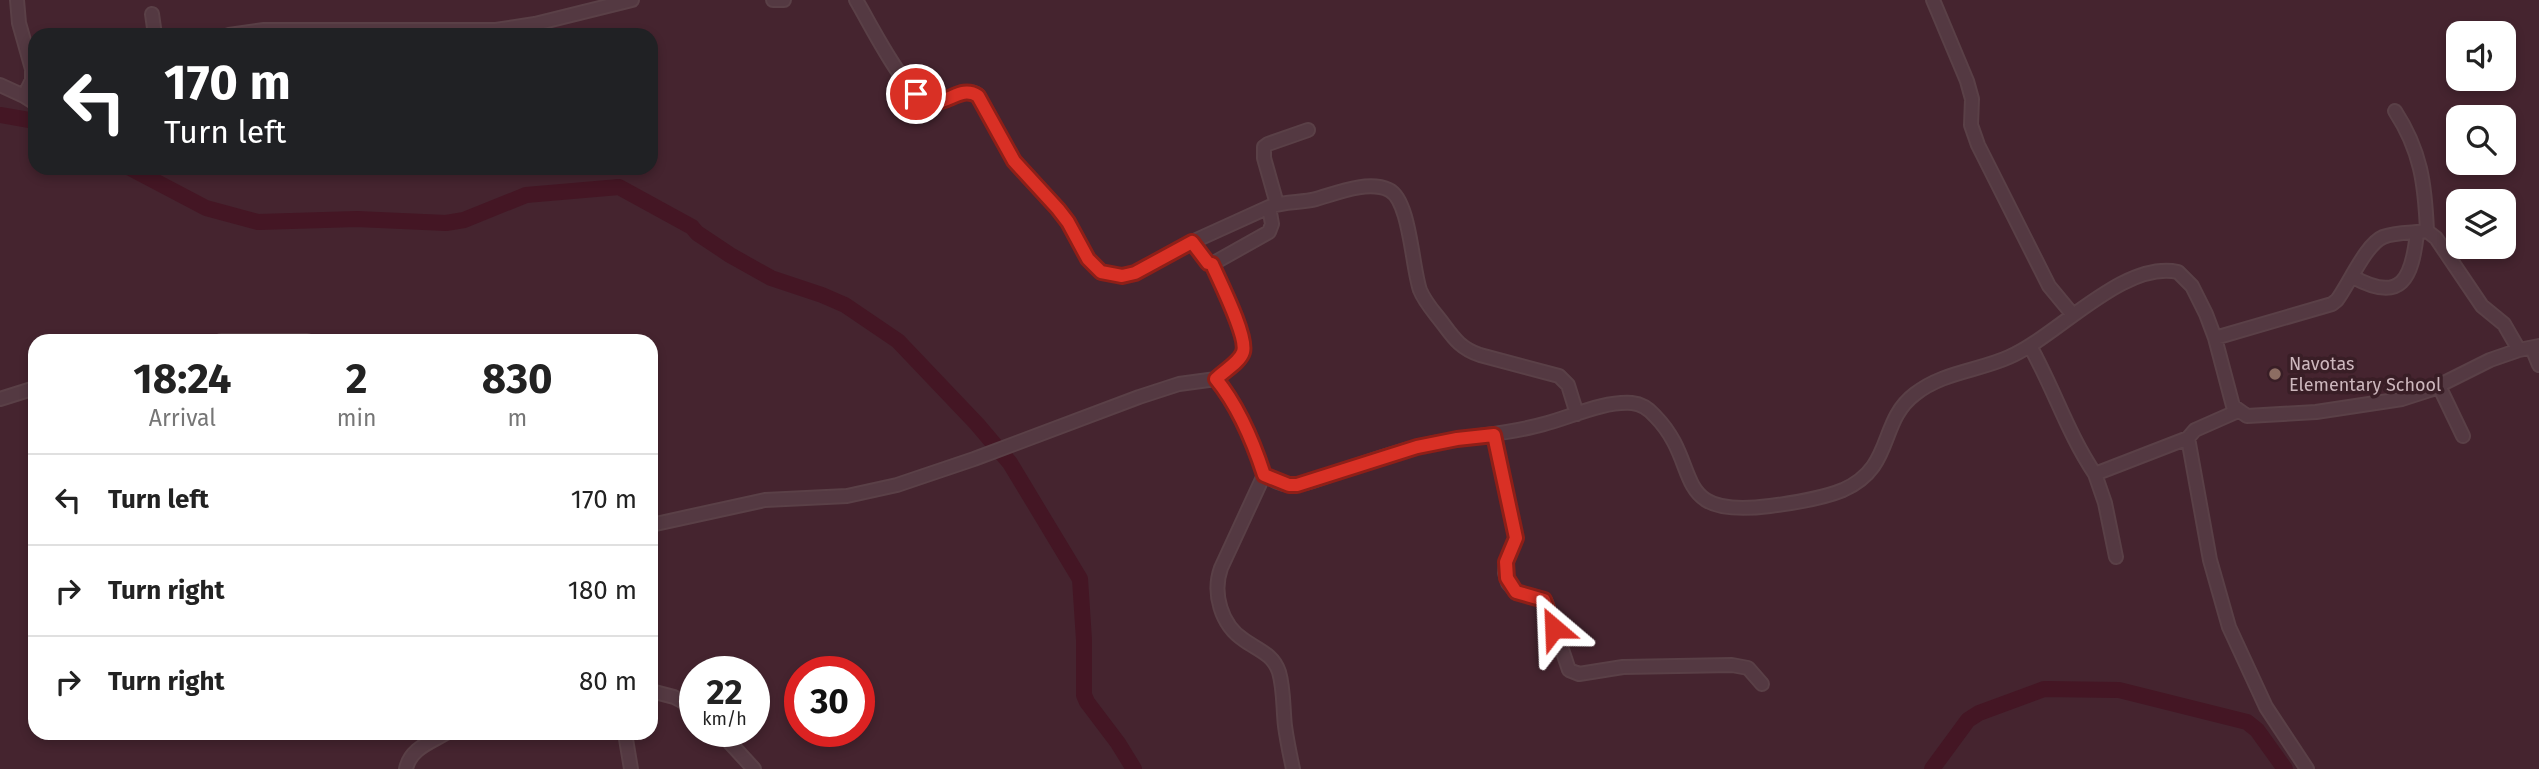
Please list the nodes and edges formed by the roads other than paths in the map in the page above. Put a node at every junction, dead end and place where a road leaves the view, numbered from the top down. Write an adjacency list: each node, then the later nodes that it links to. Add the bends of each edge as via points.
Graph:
1 (17, 0): 10 (street)
2 (632, 0): 9 (street)
3 (773, 0): 4 (street)
4 (784, 0)
5 (856, 0): 17 (street, via 893,64 922,99 935,103 969,92 978,96 1014,161 1058,209 1101,272 1135,273)
6 (1933, 0): 20 (street, via 1967,81 1971,125 1978,145 2049,286)
7 (152, 14): 8 (street)
8 (154, 28)
9 (509, 28)
10 (28, 55)
11 (0, 85): 12 (street)
12 (28, 98)
13 (2395, 111): 16 (street, via 2423,173)
14 (1308, 130): 15 (street, via 1264,147)
15 (1273, 206): 17 (street); 18 (street, via 1269,232); 30 (street, via 1362,187 1391,190 1405,211 1413,264 1424,297 1457,342 1468,351 1559,376 1568,385)
16 (2422, 232): 19 (street, via 2379,239); 19 (street, via 2410,274 2401,284 2384,288); 23 (street, via 2436,238 2482,306)
17 (1192, 242): 18 (street)
18 (1212, 264): 25 (street, via 1244,345 1239,358)
19 (2353, 277): 21 (street, via 2332,304)
20 (2073, 315): 21 (street, via 2148,272 2168,270 2178,272 2192,286); 22 (street)
21 (2215, 338): 29 (street)
22 (2030, 346): 30 (street, via 1914,394 1896,415 1880,458 1858,482 1780,505 1730,508 1704,499 1689,481 1669,432 1640,404); 34 (street)
23 (2530, 348): 24 (street); 26 (street, via 2479,365)
24 (2539, 365)
25 (1216, 379): 35 (street, via 1233,401); 36 (street, via 1179,384 869,492 765,500)
26 (2439, 386): 29 (street, via 2371,405 2252,416); 32 (street)
27 (28, 390): 28 (street)
28 (0, 399)
29 (2238, 411): 33 (street)
30 (1577, 414): 31 (street)
31 (1494, 435): 35 (street, via 1417,447 1297,485); 38 (street, via 1516,538 1506,562 1507,578 1516,592 1545,602 1569,670 1579,674 1623,667 1732,664 1752,671)
32 (2463, 436)
33 (2188, 438): 34 (street); 48 (street, via 2210,560 2229,627 2266,707)
34 (2095, 474): 37 (street)
35 (1264, 475): 47 (street, via 1221,568 1218,595 1222,614 1233,630 1269,656 1278,670)
36 (658, 523)
37 (2116, 557)
38 (1762, 684)
39 (658, 693): 40 (street)
40 (679, 699)
41 (434, 740): 44 (street, via 409,758)
42 (626, 740): 45 (street)
43 (734, 747): 46 (street)
44 (406, 769)
45 (631, 769)
46 (754, 769)
47 (1293, 769)
48 (2307, 769)

